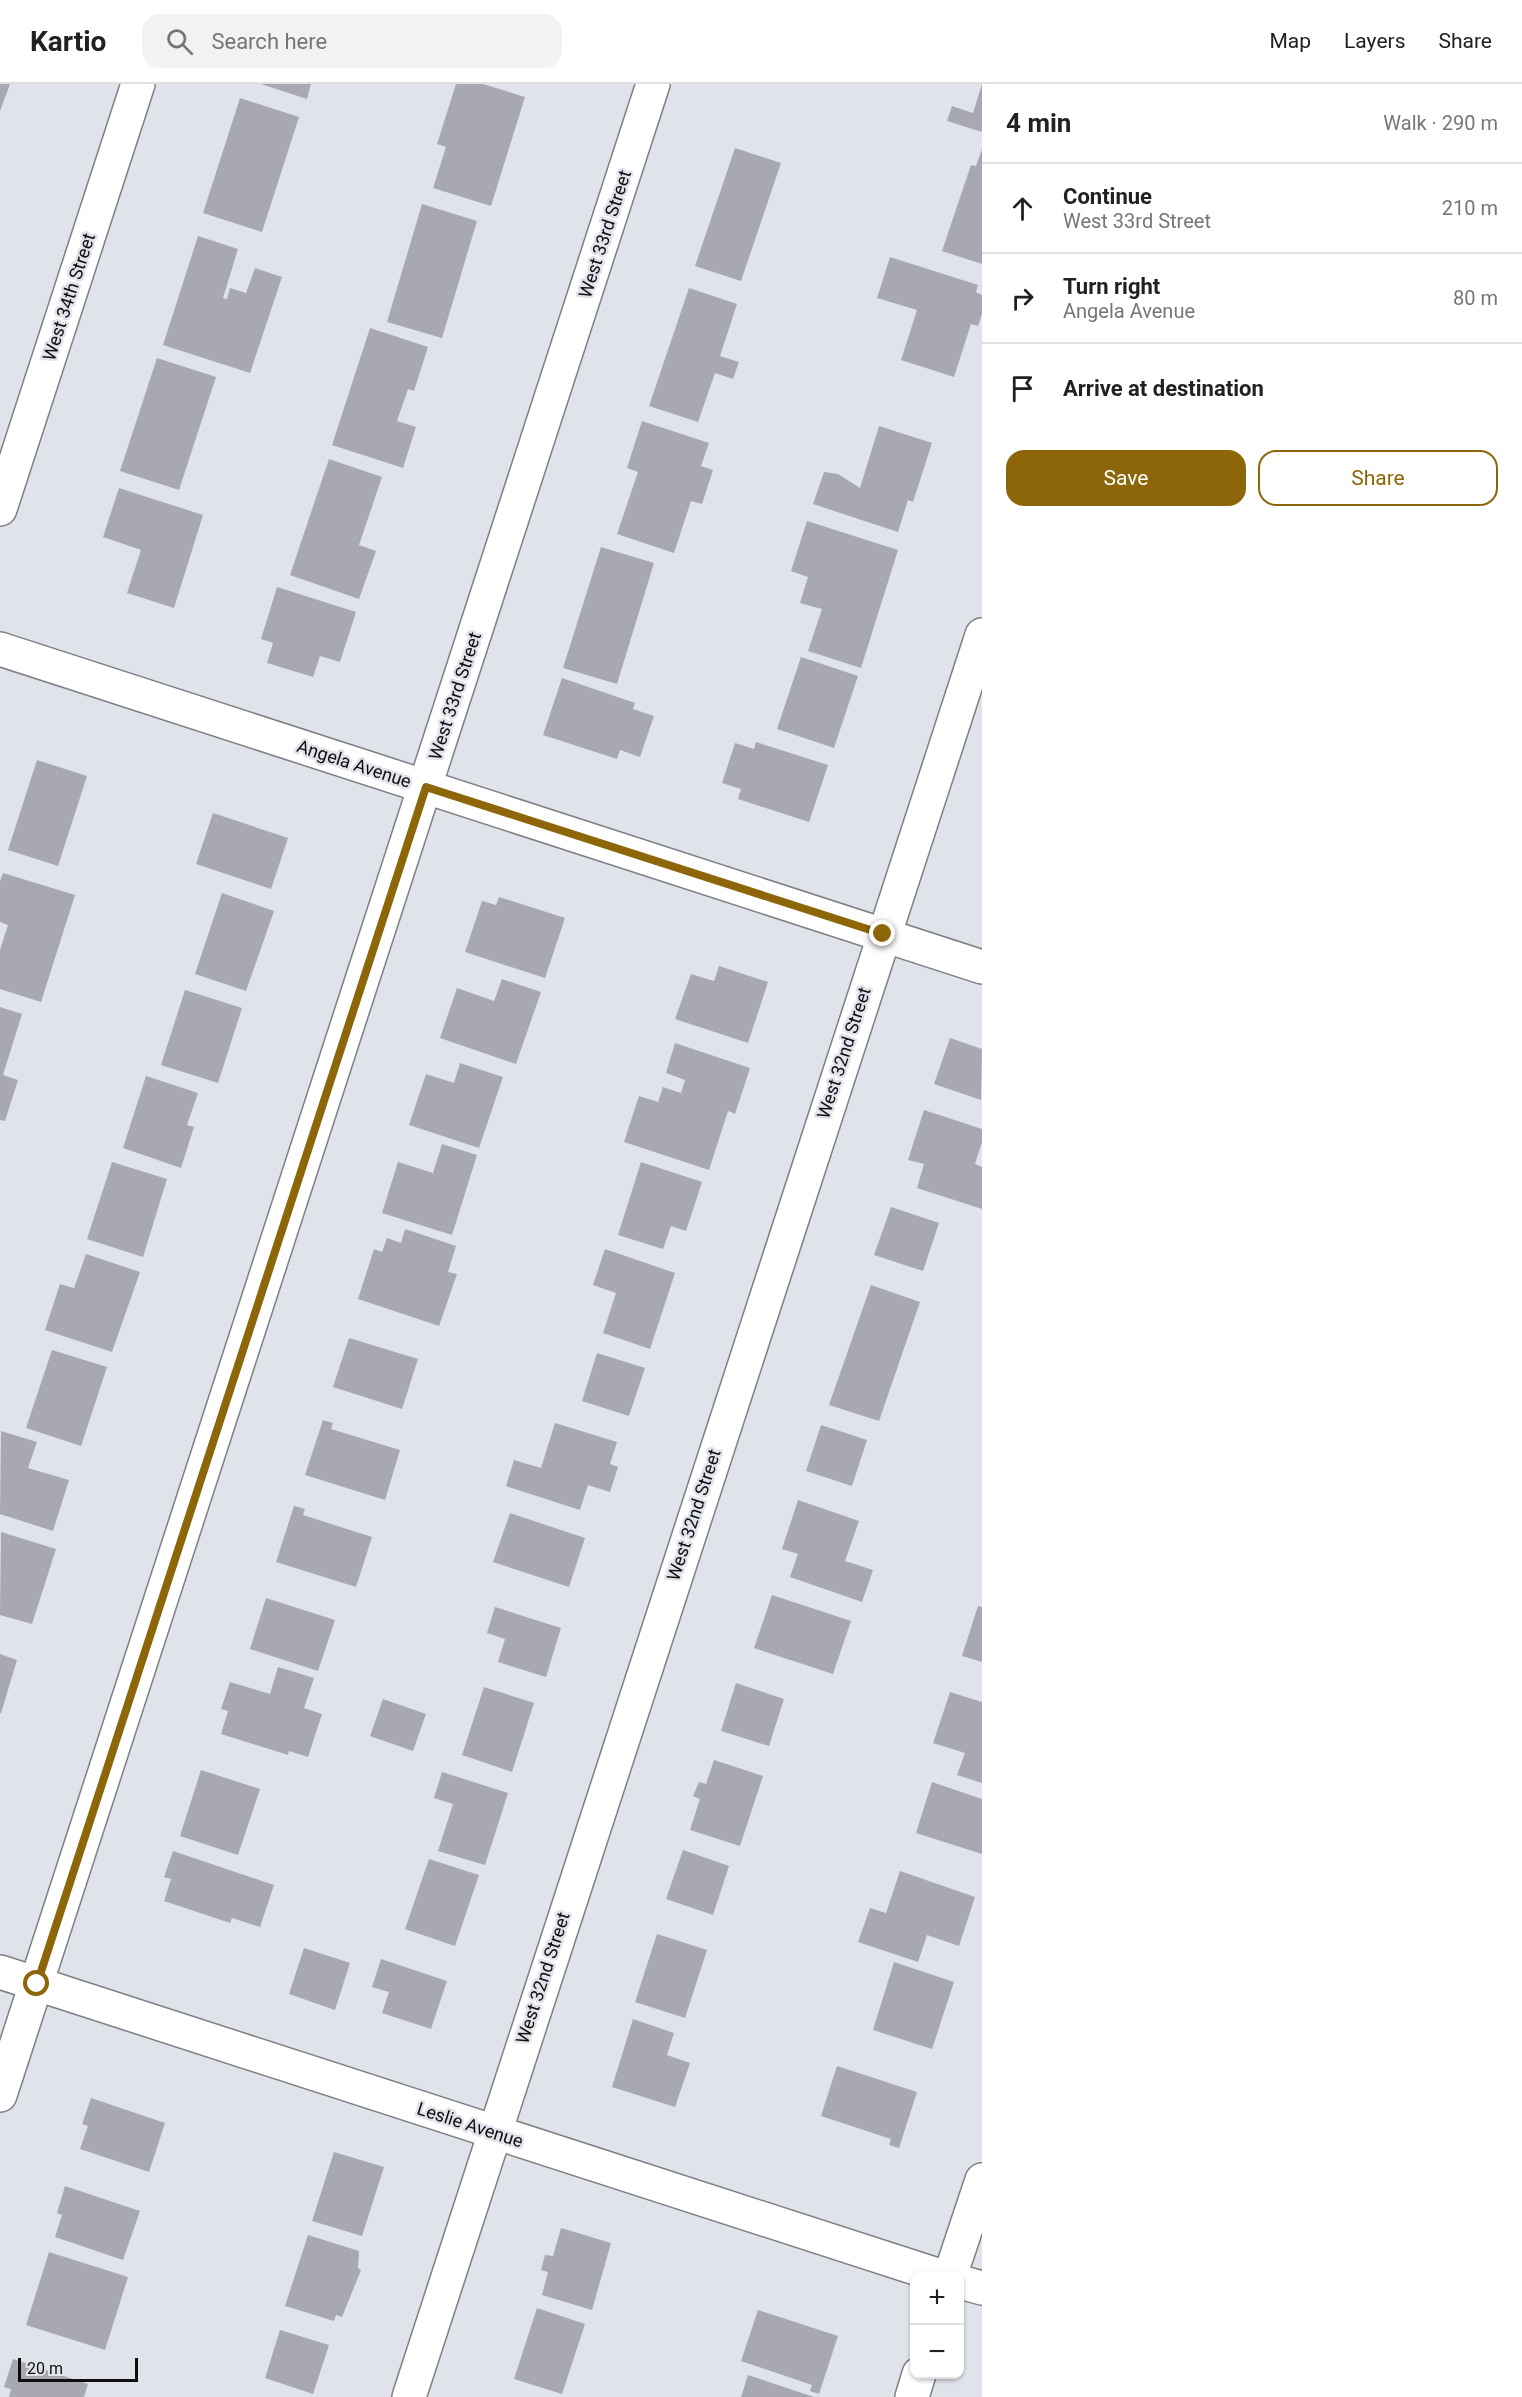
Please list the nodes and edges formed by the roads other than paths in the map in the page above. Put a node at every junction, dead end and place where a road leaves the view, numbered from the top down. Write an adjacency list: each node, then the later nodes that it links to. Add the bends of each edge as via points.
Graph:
1 (138, 84): 3 (street, West 34th Street)
2 (653, 84): 6 (street, West 33rd Street)
3 (0, 509)
4 (982, 635): 7 (street, West 32nd Street)
5 (0, 649): 6 (street, Angela Avenue)
6 (426, 787): 7 (street, Angela Avenue); 10 (street, West 33rd Street)
7 (883, 934): 8 (street, Angela Avenue); 12 (street, West 32nd Street)
8 (982, 967)
9 (0, 1972): 10 (street, Leslie Avenue)
10 (37, 1984): 11 (street, West 33rd Street); 12 (street, Leslie Avenue)
11 (0, 2095)
12 (493, 2132): 14 (street, Leslie Avenue); 19 (street, West 32nd Street)
13 (982, 2180): 15 (street)
14 (924, 2271)
15 (952, 2271)
16 (964, 2283): 17 (street)
17 (982, 2289)
18 (917, 2379): 20 (street)
19 (409, 2397)
20 (912, 2397)

